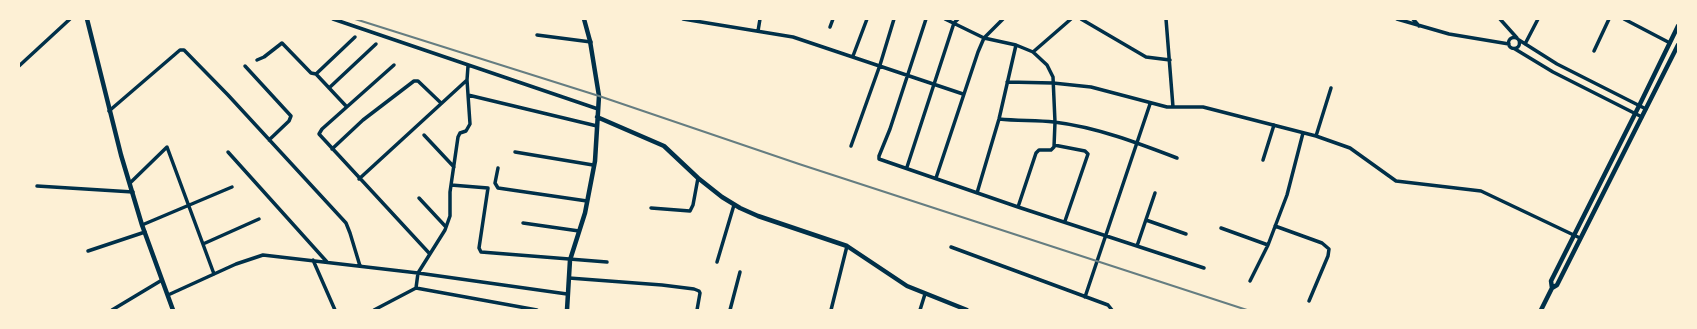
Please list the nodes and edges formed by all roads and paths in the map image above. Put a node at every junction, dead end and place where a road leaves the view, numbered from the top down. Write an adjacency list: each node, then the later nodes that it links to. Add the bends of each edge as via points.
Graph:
1 (70, 19): 47 (street)
2 (87, 19): 67 (street)
3 (333, 19): 49 (street)
4 (584, 19): 32 (street)
5 (683, 19): 27 (street)
6 (760, 19): 27 (street)
7 (833, 19): 26 (street)
8 (867, 19): 42 (street)
9 (894, 19): 46 (street)
10 (926, 19): 51 (street)
11 (945, 19): 23 (street)
12 (958, 19): 23 (street)
13 (1003, 19): 30 (street)
14 (1070, 19): 41 (street)
15 (1081, 19): 44 (street, via 1146,57)
16 (1166, 19): 44 (street)
17 (1397, 19): 24 (street)
18 (1413, 19): 24 (street)
19 (1500, 19): 31 (street)
20 (1538, 19): 36 (street)
21 (1609, 19): 40 (street)
22 (1624, 19): 33 (street)
23 (954, 23): 30 (street); 55 (street)
24 (1419, 26): 35 (street)
25 (1678, 26): 33 (street)
26 (830, 27)
27 (758, 31): 42 (street, via 793,37)
28 (537, 35): 32 (street)
29 (355, 37): 50 (street)
30 (984, 38): 38 (street); 58 (street)
31 (1518, 40): 35 (street, via 1512,38); 36 (street); 39 (street, via 1520,44)
32 (591, 42): 66 (street, via 599,96)
33 (1670, 43): 63 (street)
34 (376, 44): 56 (street)
35 (1509, 44): 39 (street, via 1511,48)
36 (1525, 44): 63 (street, via 1556,64)
37 (1678, 44): 65 (street)
38 (1016, 45): 41 (street); 53 (street)
39 (1515, 48): 68 (street, via 1554,72)
40 (1594, 51)
41 (1033, 52): 54 (street, via 1049,68)
42 (853, 56): 46 (street)
43 (257, 60): 50 (street, via 282,43 311,73)
44 (1170, 60): 64 (street)
45 (394, 65): 62 (street)
46 (880, 65): 51 (street); 81 (street)
47 (19, 66)
48 (245, 66): 78 (street, via 291,116)
49 (468, 66): 52 (street); 66 (street)
50 (316, 74): 56 (street)
51 (907, 75): 55 (street); 89 (street, via 878,157)
52 (468, 80): 59 (street); 60 (street)
53 (1007, 82): 54 (street); 71 (street)
54 (1053, 83): 61 (street, via 1103,89); 72 (street)
55 (935, 84): 58 (street); 89 (street)
56 (328, 88): 62 (street)
57 (1331, 88): 77 (street)
58 (963, 94): 92 (street)
59 (468, 95): 74 (street); 88 (street, via 470,124 458,137)
60 (441, 104): 82 (street, via 422,84 414,80); 93 (street)
61 (1150, 104): 64 (street); 79 (street)
62 (346, 106): 82 (street, via 319,132)
63 (1639, 106): 65 (street); 68 (street)
64 (1173, 107): 73 (street, via 1203,107)
65 (1646, 109): 70 (street)
66 (598, 110): 69 (street)
67 (109, 111): 78 (street, via 182,49); 94 (street)
68 (1636, 114): 70 (street); 119 (street)
69 (597, 117): 74 (street); 91 (street, via 664,146)
70 (1642, 117): 120 (street)
71 (1000, 119): 72 (street); 99 (street)
72 (1055, 122): 79 (street); 80 (street)
73 (1274, 125): 75 (street); 86 (street)
74 (596, 126): 87 (street)
75 (1303, 133): 77 (street); 112 (street)
76 (424, 135): 88 (street)
77 (1316, 136): 119 (street, via 1350,148 1396,181 1481,191)
78 (269, 140): 133 (street, via 346,223)
79 (1138, 143): 85 (street); 118 (street)
80 (1054, 145): 105 (street, via 1051,150 1039,150 1036,153); 109 (street, via 1088,153)
81 (851, 146)
82 (332, 149): 93 (street)
83 (228, 152): 130 (street)
84 (515, 152): 87 (street)
85 (1177, 158)
86 (1263, 160)
87 (593, 166): 102 (street)
88 (454, 167): 95 (street)
89 (907, 167): 92 (street)
90 (498, 168): 102 (street, via 495,183 498,188)
91 (698, 178): 104 (street); 106 (street, via 690,211)
92 (936, 178): 99 (street)
93 (359, 179): 127 (street)
94 (130, 183): 98 (street); 103 (street, via 167,147)
95 (451, 184): 113 (street, via 450,216); 129 (street, via 488,188 479,248 481,252)
96 (37, 186): 98 (street)
97 (232, 187): 103 (street)
98 (133, 192): 111 (street)
99 (977, 193): 105 (street)
100 (1155, 193): 108 (street)
101 (419, 198): 113 (street)
102 (587, 200): 115 (street)
103 (189, 204): 111 (street); 121 (street)
104 (734, 205): 123 (street, via 758,216); 132 (street)
105 (1018, 207): 109 (street)
106 (651, 208)
107 (259, 219): 121 (street)
108 (1146, 220): 117 (street); 124 (street)
109 (1065, 221): 118 (street)
110 (523, 223): 115 (street)
111 (142, 225): 116 (street)
112 (1276, 226): 122 (street); 147 (street, via 1322,243 1329,249)
113 (446, 227): 127 (street)
114 (1221, 228): 122 (street)
115 (579, 231): 129 (street)
116 (145, 232): 126 (street); 139 (street)
117 (1186, 234)
118 (1105, 235): 124 (street); 146 (street)
119 (1574, 236): 120 (street); 142 (street, via 1551,281)
120 (1580, 238): 142 (street, via 1557,285)
121 (203, 244): 137 (street)
122 (1268, 245): 140 (street)
123 (847, 246): 144 (street, via 896,280); 158 (street)
124 (1137, 246): 134 (street)
125 (951, 247): 146 (street)
126 (88, 251)
127 (429, 253): 136 (street)
128 (313, 260): 130 (street); 137 (street, via 263,255 252,257); 151 (street)
129 (570, 260): 131 (street); 138 (street)
130 (327, 262): 133 (street)
131 (607, 262)
132 (716, 262)
133 (360, 266): 136 (street)
134 (1204, 268)
135 (740, 272): 157 (street)
136 (418, 273): 141 (street); 143 (street)
137 (214, 274): 145 (street)
138 (569, 278): 143 (street); 156 (street, via 662,284 694,289 700,293)
139 (162, 280): 145 (street); 149 (street)
140 (1250, 281)
141 (416, 288): 148 (street); 152 (street)
142 (1552, 288): 162 (street)
143 (567, 294): 155 (street)
144 (925, 294): 159 (street); 160 (street)
145 (168, 295): 150 (street)
146 (1084, 297): 161 (street, via 1108,305)
147 (1309, 301)
148 (503, 304): 153 (street); 154 (street)
149 (112, 310)
150 (173, 310)
151 (335, 310)
152 (374, 310)
153 (503, 310)
154 (537, 310)
155 (567, 310)
156 (696, 310)
157 (730, 310)
158 (831, 310)
159 (920, 310)
160 (967, 310)
161 (1112, 310)
162 (1542, 310)

